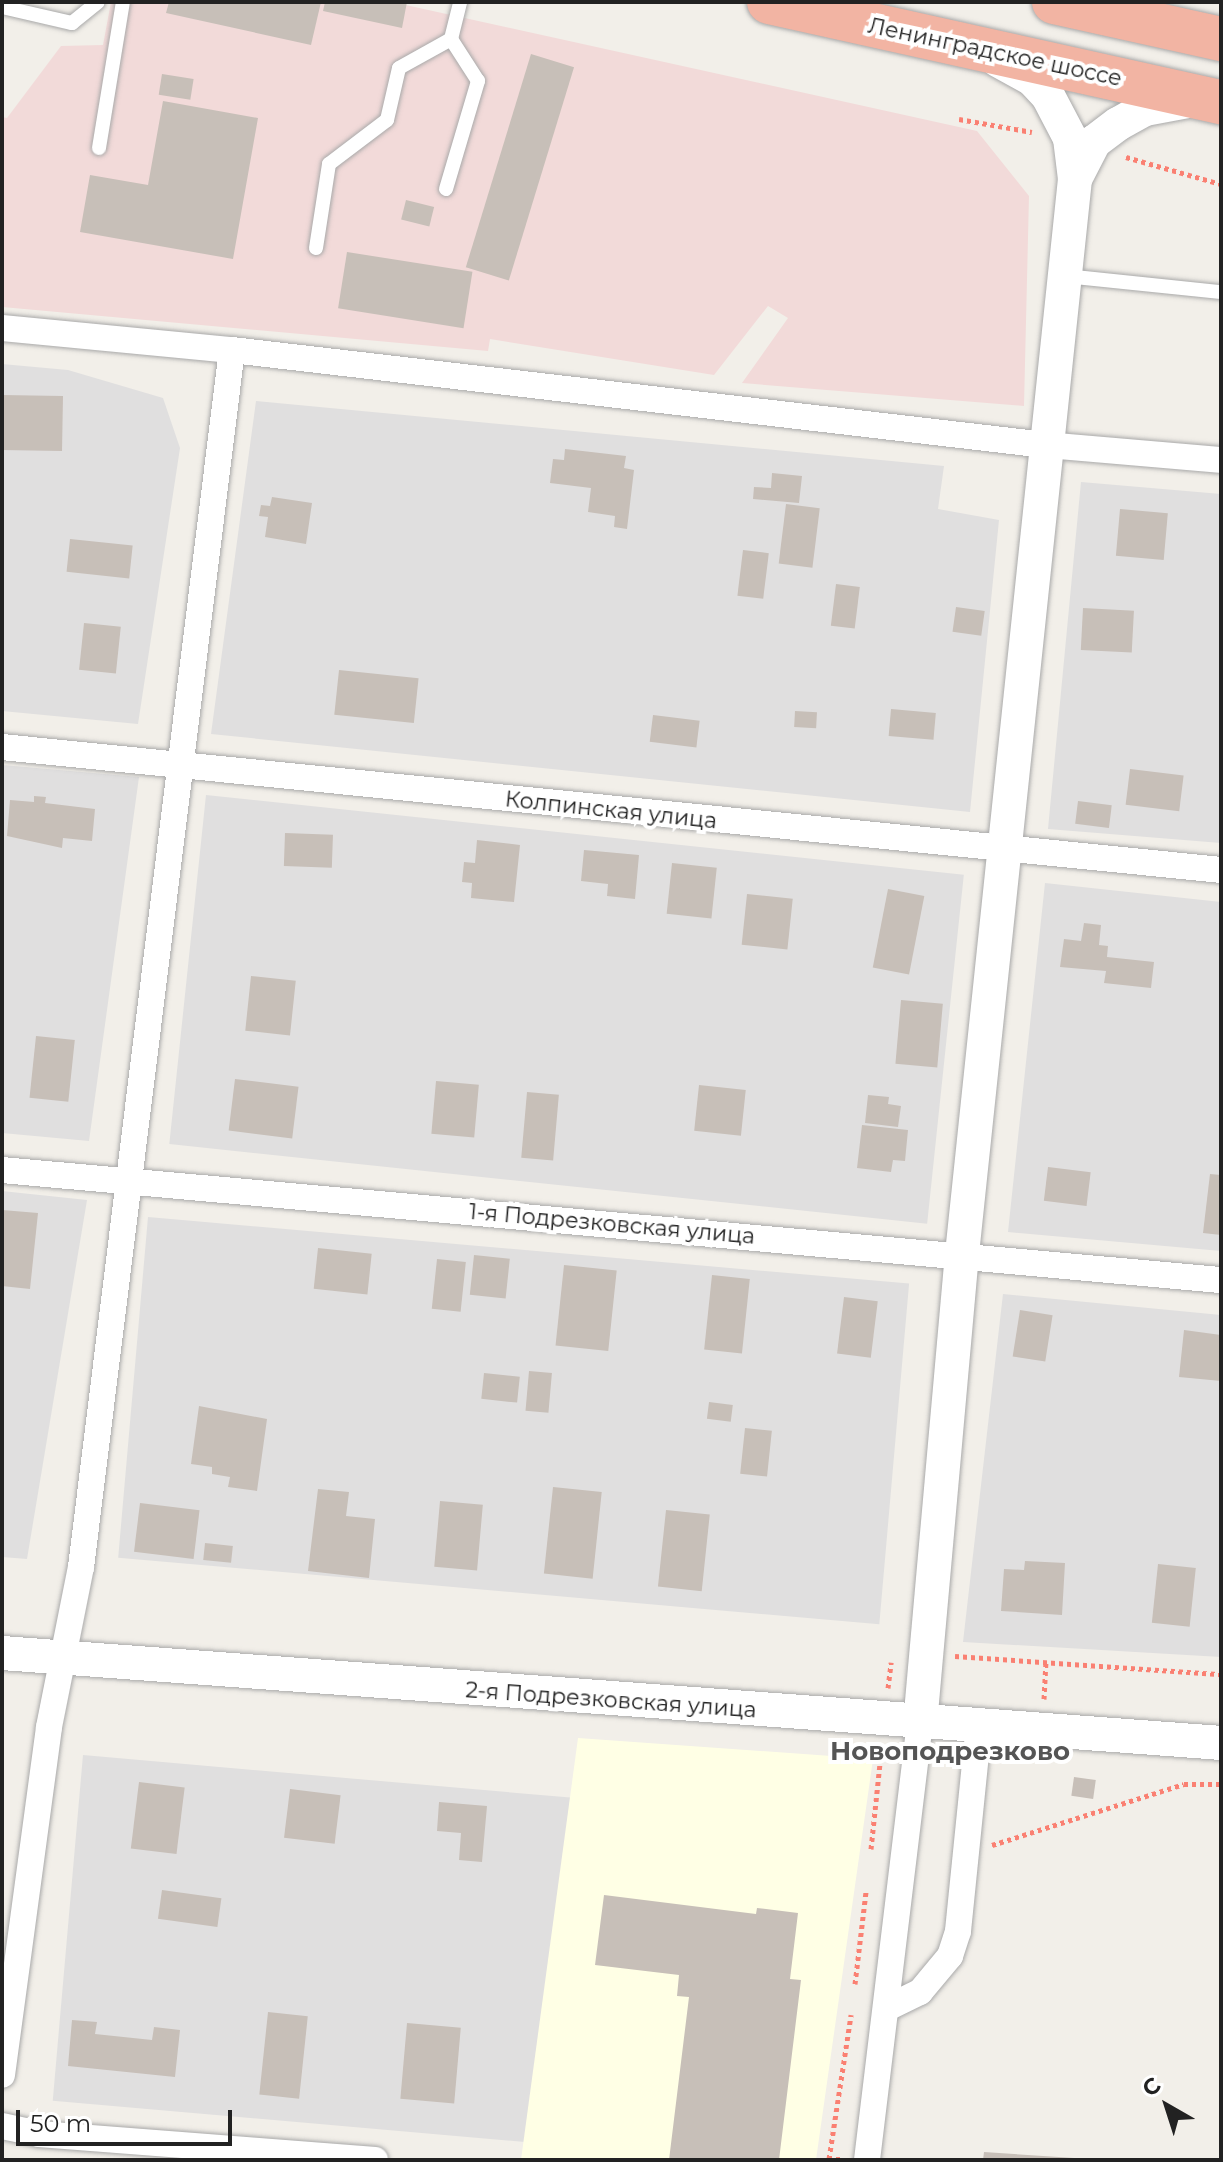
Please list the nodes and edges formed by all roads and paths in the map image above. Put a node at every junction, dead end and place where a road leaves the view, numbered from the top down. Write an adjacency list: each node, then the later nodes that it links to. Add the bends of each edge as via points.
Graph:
1 (98, 2): 6 (lane, via 72,23)
2 (123, 2): 11 (lane)
3 (460, 2): 7 (lane)
4 (769, 2): 9 (highway, Ленинградское шоссе)
5 (1054, 2): 8 (highway)
6 (2, 7)
7 (451, 39): 15 (lane, via 478,81); 16 (lane, via 399,68 387,120 329,164)
8 (1221, 39)
9 (968, 46): 10 (highway, Ленинградское шоссе); 13 (street, via 1012,66 1048,96 1070,138)
10 (1217, 101): 13 (street, via 1174,100 1118,124 1094,142)
11 (99, 148)
12 (1121, 156): 14 (path)
13 (1075, 179): 17 (street)
14 (1221, 184)
15 (446, 189)
16 (316, 248)
17 (1064, 276): 18 (lane); 21 (street)
18 (1221, 292)
19 (2, 328): 20 (street)
20 (232, 350): 21 (street); 24 (street)
21 (1046, 445): 22 (street); 25 (street)
22 (1221, 460)
23 (2, 747): 24 (street, Колпинская улица)
24 (180, 767): 25 (street, Колпинская улица); 28 (street)
25 (1004, 849): 26 (street, Колпинская улица); 29 (street)
26 (1221, 870)
27 (2, 1170): 28 (street, 1-я Подрезковская улица)
28 (129, 1182): 29 (street, 1-я Подрезковская улица); 33 (street, via 81,1567)
29 (962, 1254): 30 (street, 1-я Подрезковская улица); 37 (street)
30 (1221, 1280)
31 (2, 1653): 33 (street, 2-я Подрезковская улица)
32 (945, 1655): 34 (path)
33 (63, 1658): 37 (street, 2-я Подрезковская улица); 50 (street)
34 (1046, 1662): 35 (path); 36 (path)
35 (1221, 1674)
36 (1044, 1703)
37 (920, 1724): 38 (street, 2-я Подрезковская улица); 48 (street)
38 (979, 1726): 40 (street, 2-я Подрезковская улица); 48 (street, via 960,1920 950,1956 920,1992)
39 (882, 1740): 44 (path)
40 (1221, 1743)
41 (1221, 1784): 43 (path, via 1184,1784)
42 (992, 1832): 43 (path)
43 (991, 1845): 45 (path)
44 (871, 1849)
45 (990, 1859)
46 (866, 1892): 47 (path)
47 (855, 1984)
48 (887, 2008): 54 (street)
49 (851, 2015): 52 (path)
50 (2, 2075)
51 (2, 2126): 53 (street, via 39,2134)
52 (829, 2159)
53 (375, 2160)
54 (867, 2160)

